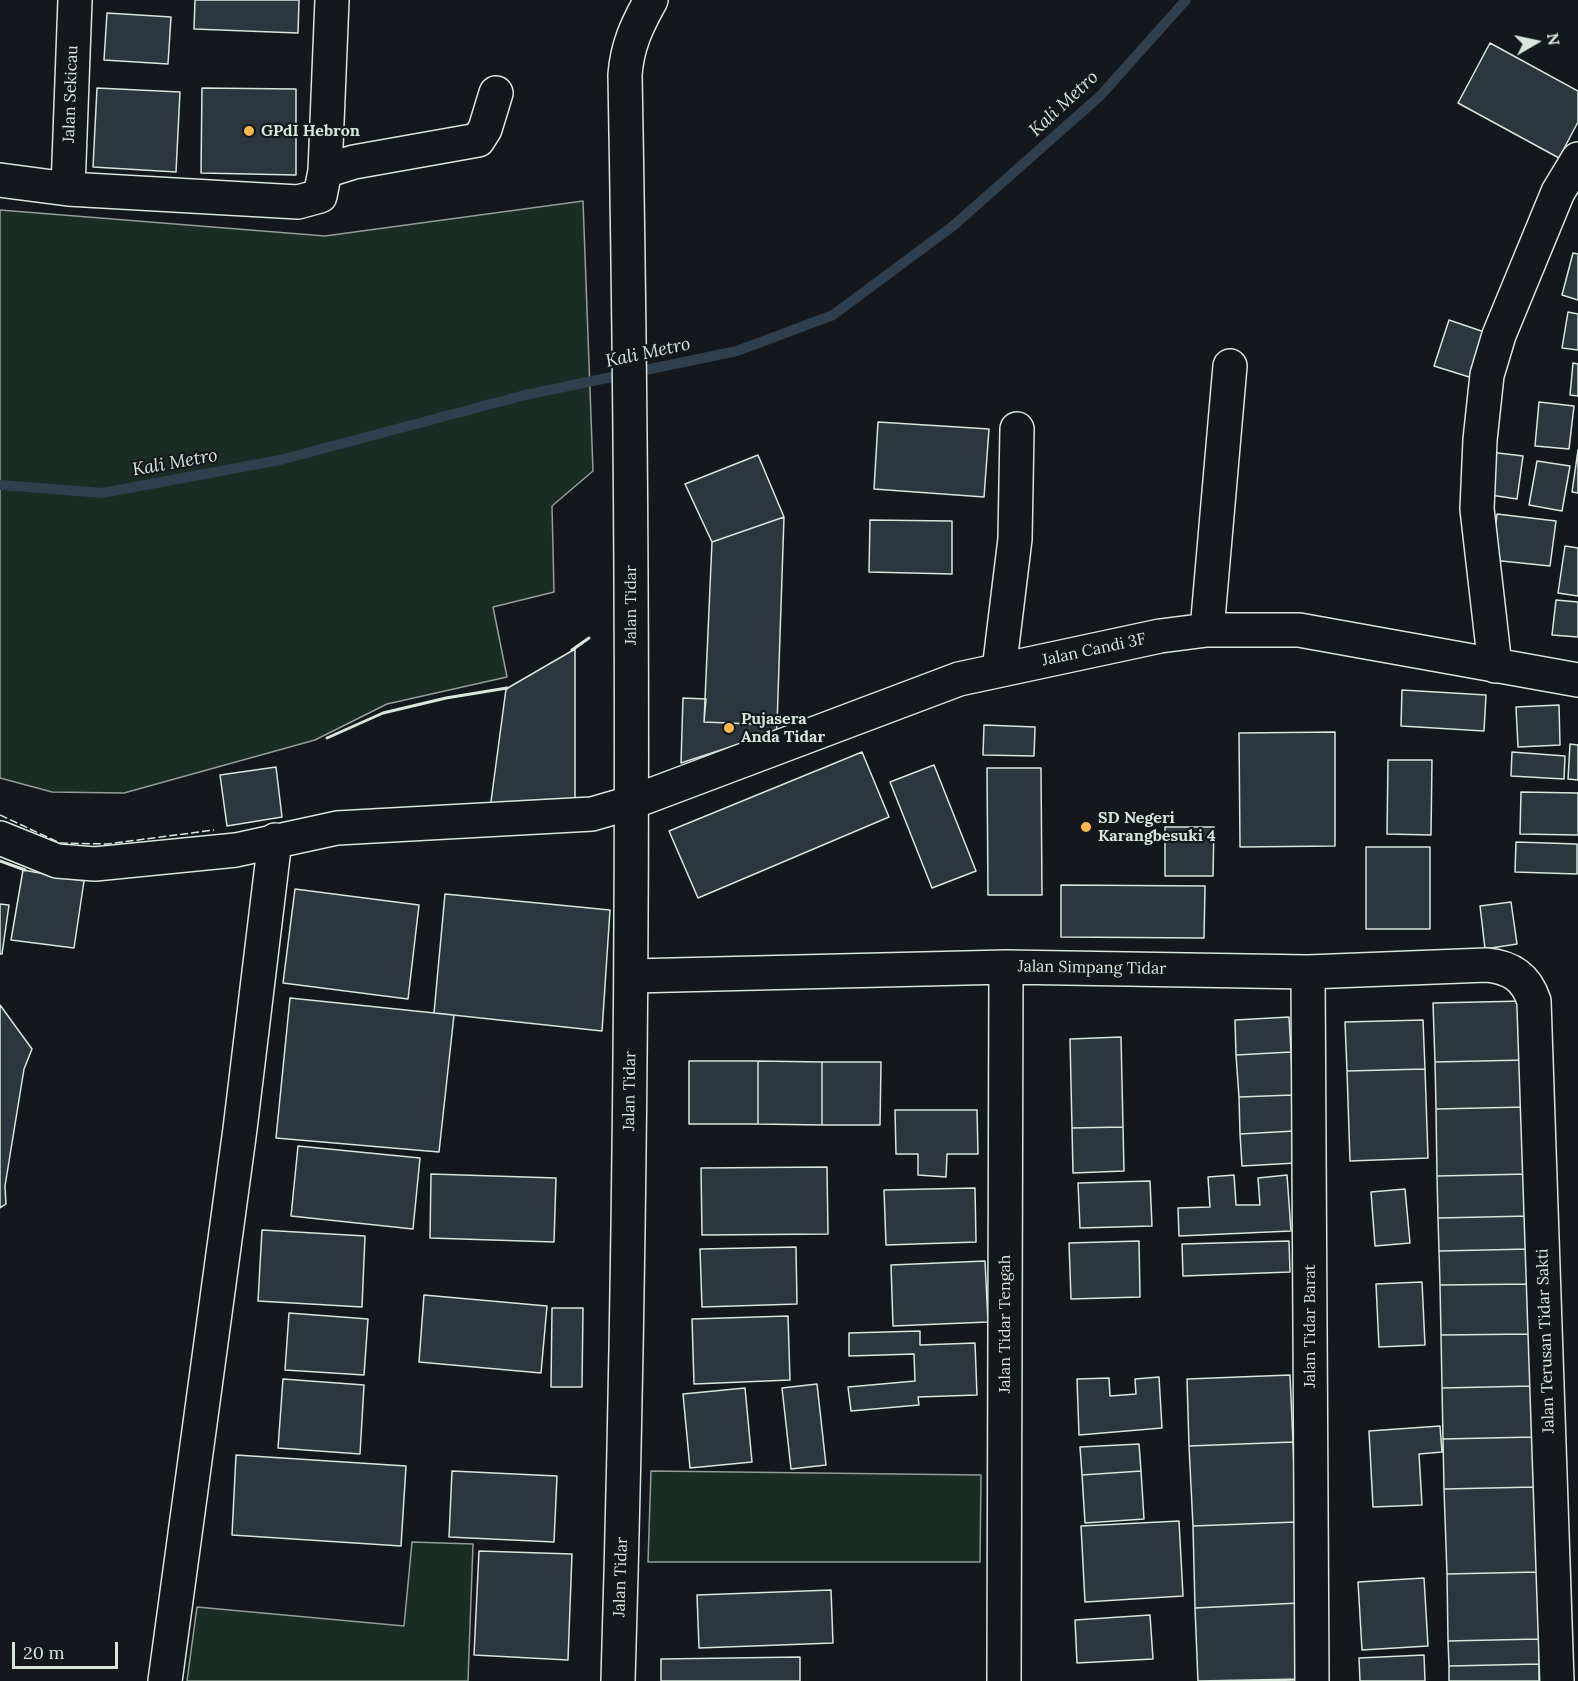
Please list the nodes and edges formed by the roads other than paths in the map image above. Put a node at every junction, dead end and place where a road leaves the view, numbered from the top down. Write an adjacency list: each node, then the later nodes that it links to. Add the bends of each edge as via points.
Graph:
1 (75, 0): 8 (street, Jalan Sekicau)
2 (332, 0): 6 (street)
3 (651, 0): 15 (street, Jalan Tidar, via 626,52)
4 (496, 93): 6 (street, via 478,140 354,162)
5 (1578, 159): 12 (street, via 1558,192 1499,335 1487,375 1477,509)
6 (325, 171): 8 (street, via 320,196 298,202)
7 (0, 180): 8 (street)
8 (68, 189)
9 (1230, 366): 11 (street)
10 (1017, 429): 13 (street, via 1015,539)
11 (1207, 630): 12 (street, Jalan Candi 3F, via 1299,630); 13 (street, Jalan Candi 3F)
12 (1495, 666): 14 (street, Jalan Candi 3F)
13 (999, 669): 15 (street, Jalan Candi 3F, via 959,679)
14 (1578, 680)
15 (630, 803): 17 (street, Jalan Candi 3F, via 592,814 337,828); 20 (street, Jalan Tidar)
16 (0, 838): 17 (street, Jalan Candi 3F, via 74,864 236,850)
17 (275, 840): 22 (street)
18 (1006, 967): 19 (street, Jalan Simpang Tidar); 20 (street, Jalan Simpang Tidar); 24 (street, Jalan Tidar Tengah)
19 (1308, 972): 21 (street, Jalan Simpang Tidar, via 1501,966 1522,978); 25 (street, Jalan Tidar Barat)
20 (632, 976): 23 (street, Jalan Tidar)
21 (1534, 1001): 26 (street, Jalan Terusan Tidar Sakti)
22 (165, 1681)
23 (618, 1681)
24 (1004, 1681)
25 (1312, 1681)
26 (1557, 1681)

